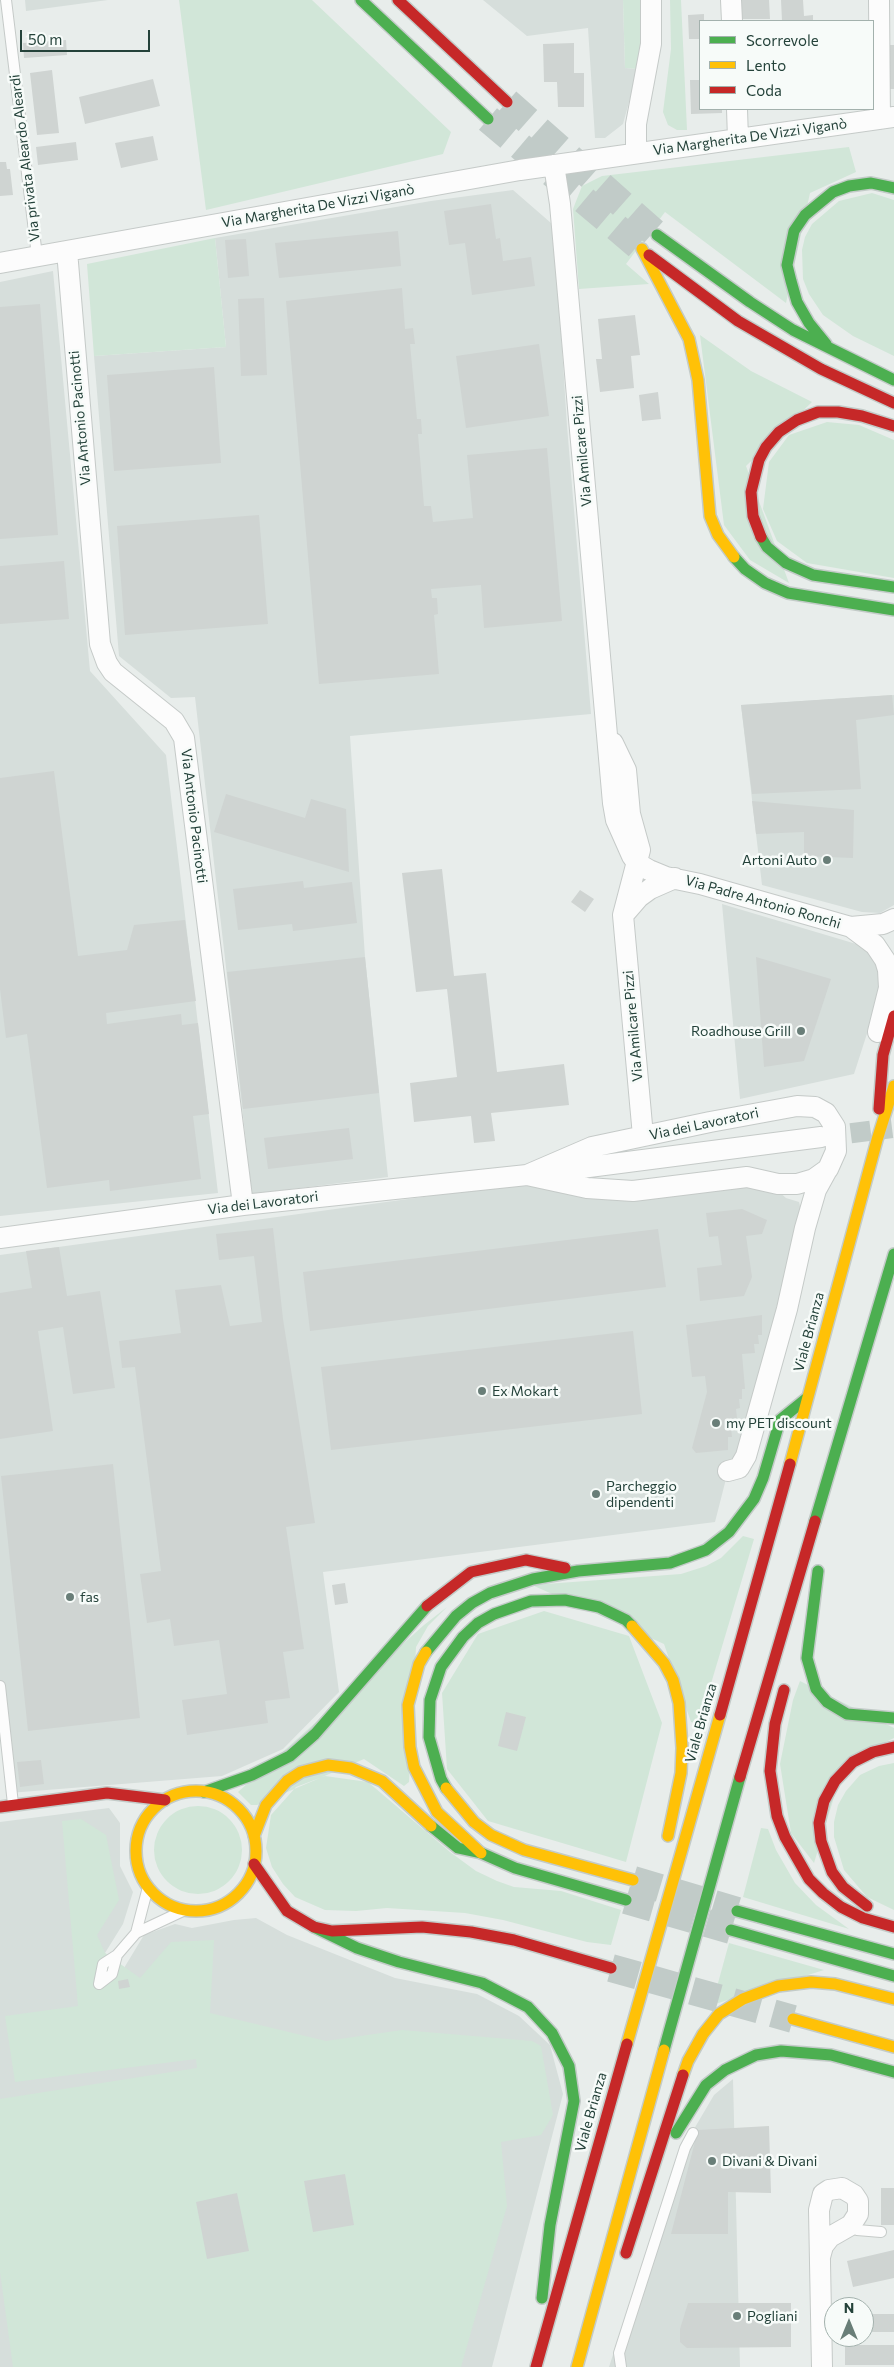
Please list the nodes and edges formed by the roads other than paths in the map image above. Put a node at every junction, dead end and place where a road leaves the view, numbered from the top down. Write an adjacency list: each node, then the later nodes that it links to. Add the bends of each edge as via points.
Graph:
1 (6, 0): 18 (lane, Via privata Aleardo Aleardi)
2 (361, 0): 11 (main road)
3 (398, 0): 8 (main road)
4 (651, 0): 13 (street, Via Margherita De Vizzi Viganò, via 651,44 637,114)
5 (731, 0): 7 (street)
6 (879, 5): 10 (street)
7 (732, 20)
8 (507, 102)
9 (737, 110): 12 (street)
10 (887, 118): 12 (street, Via Margherita De Vizzi Viganò)
11 (488, 119)
12 (738, 139): 13 (street, Via Margherita De Vizzi Viganò)
13 (636, 153): 14 (street, Via Margherita De Vizzi Viganò)
14 (554, 165): 17 (street, Via Margherita De Vizzi Viganò); 26 (street, Via Amilcare Pizzi, via 613,803 616,820 627,845)
15 (894, 188): 20 (main road, via 871,183 833,192 805,215 794,231 788,248 790,281 808,323)
16 (656, 234): 20 (main road, via 792,330)
17 (67, 251): 18 (street, Via Margherita De Vizzi Viganò); 40 (street, Via Antonio Pacinotti, via 100,644 113,672 174,721 184,738)
18 (37, 256): 19 (street, Via Margherita De Vizzi Viganò)
19 (0, 263)
20 (830, 349): 21 (main road)
21 (894, 380)
22 (894, 404): 25 (main road, via 821,369 738,321 642,250 690,339 698,380 710,516 729,552 765,583 788,593)
23 (894, 426): 24 (main road, via 838,412 818,412 797,420 779,432 766,447 759,460 751,492 753,516 759,534 786,563 813,575)
24 (894, 587)
25 (894, 610)
26 (639, 857): 27 (street, Via Padre Antonio Ronchi, via 666,877); 28 (street, Via Amilcare Pizzi)
27 (675, 878): 28 (street, via 650,889); 30 (street, Via Padre Antonio Ronchi)
28 (623, 915): 34 (street, Via Amilcare Pizzi)
29 (894, 919): 30 (street, via 883,924)
30 (851, 927): 32 (street, via 875,945 888,970 889,988 878,1034)
31 (894, 1016): 32 (main road)
32 (883, 1056): 36 (main road)
33 (894, 1086): 36 (main road, Viale Brianza)
34 (643, 1136): 37 (street, Via dei Lavoratori, via 797,1106 815,1107 826,1113 835,1126 836,1151); 38 (street, Via dei Lavoratori, via 592,1147)
35 (821, 1137): 38 (street, Via dei Lavoratori)
36 (877, 1140): 44 (main road, Viale Brianza)
37 (828, 1169): 39 (street, Via dei Lavoratori, via 814,1179 797,1184); 41 (street, Via dei Lavoratori, via 816,1190)
38 (527, 1176): 39 (street, Via dei Lavoratori, via 587,1188 633,1191 747,1177); 40 (street, Via dei Lavoratori)
39 (778, 1184): 41 (street, Via dei Lavoratori, via 790,1195 803,1200)
40 (243, 1205): 42 (street, Via dei Lavoratori)
41 (805, 1228): 45 (street, Via dei Lavoratori, via 787,1309 746,1456 739,1468)
42 (0, 1238)
43 (894, 1254): 46 (main road)
44 (807, 1398): 48 (main road, via 780,1420 754,1499 729,1532 706,1550 670,1563); 79 (main road, Viale Brianza)
45 (728, 1471)
46 (830, 1475): 47 (main road); 96 (main road, via 788,1607 721,1841)
47 (828, 1520)
48 (578, 1570): 54 (main road, via 526,1560 471,1572 424,1609 315,1734 290,1756 252,1776); 62 (main road, via 525,1582 490,1593 472,1603 431,1644 412,1684 408,1727 414,1767 437,1812)
49 (797, 1646): 52 (main road, via 819,1567 807,1658 816,1688 827,1702 847,1714)
50 (786, 1683): 76 (main road, via 775,1724 770,1771 776,1810 785,1837 809,1879 823,1893 863,1918)
51 (0, 1686): 57 (lane)
52 (894, 1718)
53 (894, 1747): 74 (main road, via 873,1752 853,1762 831,1788 824,1801 820,1823 826,1858 837,1880 858,1901)
54 (204, 1792): 56 (main road, via 177,1794); 60 (main road, via 236,1806)
55 (107, 1793): 56 (main road); 57 (main road); 59 (main road, via 129,1812)
56 (165, 1800): 59 (main road, via 149,1814)
57 (13, 1805): 58 (main road)
58 (0, 1807)
59 (140, 1830): 65 (main road, via 136,1858)
60 (254, 1836): 62 (main road, via 266,1804 276,1791 301,1772 328,1765 351,1768 382,1781 458,1848); 63 (main road)
61 (666, 1845): 64 (main road, via 681,1773 681,1724 673,1680 652,1646 626,1620 599,1607 565,1600 531,1601 478,1623 451,1651 430,1700 429,1738 449,1793 474,1822 491,1835 524,1850)
62 (482, 1852): 66 (main road, via 515,1868)
63 (254, 1864): 67 (main road, via 244,1886); 71 (main road)
64 (633, 1880)
65 (148, 1887): 70 (main road, via 164,1902); 78 (lane)
66 (626, 1900)
67 (225, 1903): 68 (main road); 70 (main road, via 213,1908)
68 (246, 1903)
69 (270, 1907): 71 (main road)
70 (185, 1910): 78 (lane)
71 (287, 1911): 75 (main road)
72 (737, 1911): 80 (main road)
73 (647, 1922): 79 (main road)
74 (894, 1922)
75 (314, 1926): 82 (main road, via 332,1930 422,1927 471,1932 514,1940); 95 (main road, via 366,1951 482,1984 528,2006 552,2033 569,2066 574,2101 542,2286)
76 (894, 1926)
77 (731, 1930): 83 (main road)
78 (136, 1932): 81 (lane)
79 (656, 1937): 95 (main road, Viale Brianza)
80 (894, 1954)
81 (117, 1955)
82 (611, 1968)
83 (894, 1976)
84 (894, 1999): 89 (main road, via 835,1984 811,1982 778,1986 743,1999 719,2014 688,2061)
85 (793, 2019): 86 (main road)
86 (894, 2047)
87 (894, 2072): 89 (main road, via 831,2055 782,2051 756,2055 737,2063 706,2085 683,2120 656,2185)
88 (693, 2132): 99 (lane, via 618,2353)
89 (643, 2204): 93 (main road)
90 (851, 2226): 91 (lane); 92 (street, via 830,2237); 92 (street, via 858,2214 858,2201 842,2188 829,2190 820,2202)
91 (881, 2232)
92 (820, 2257): 100 (street)
93 (621, 2265)
94 (613, 2282): 96 (main road)
95 (542, 2343): 97 (main road, Viale Brianza)
96 (582, 2350): 98 (main road)
97 (536, 2367)
98 (578, 2367)
99 (621, 2367)
100 (822, 2367)

